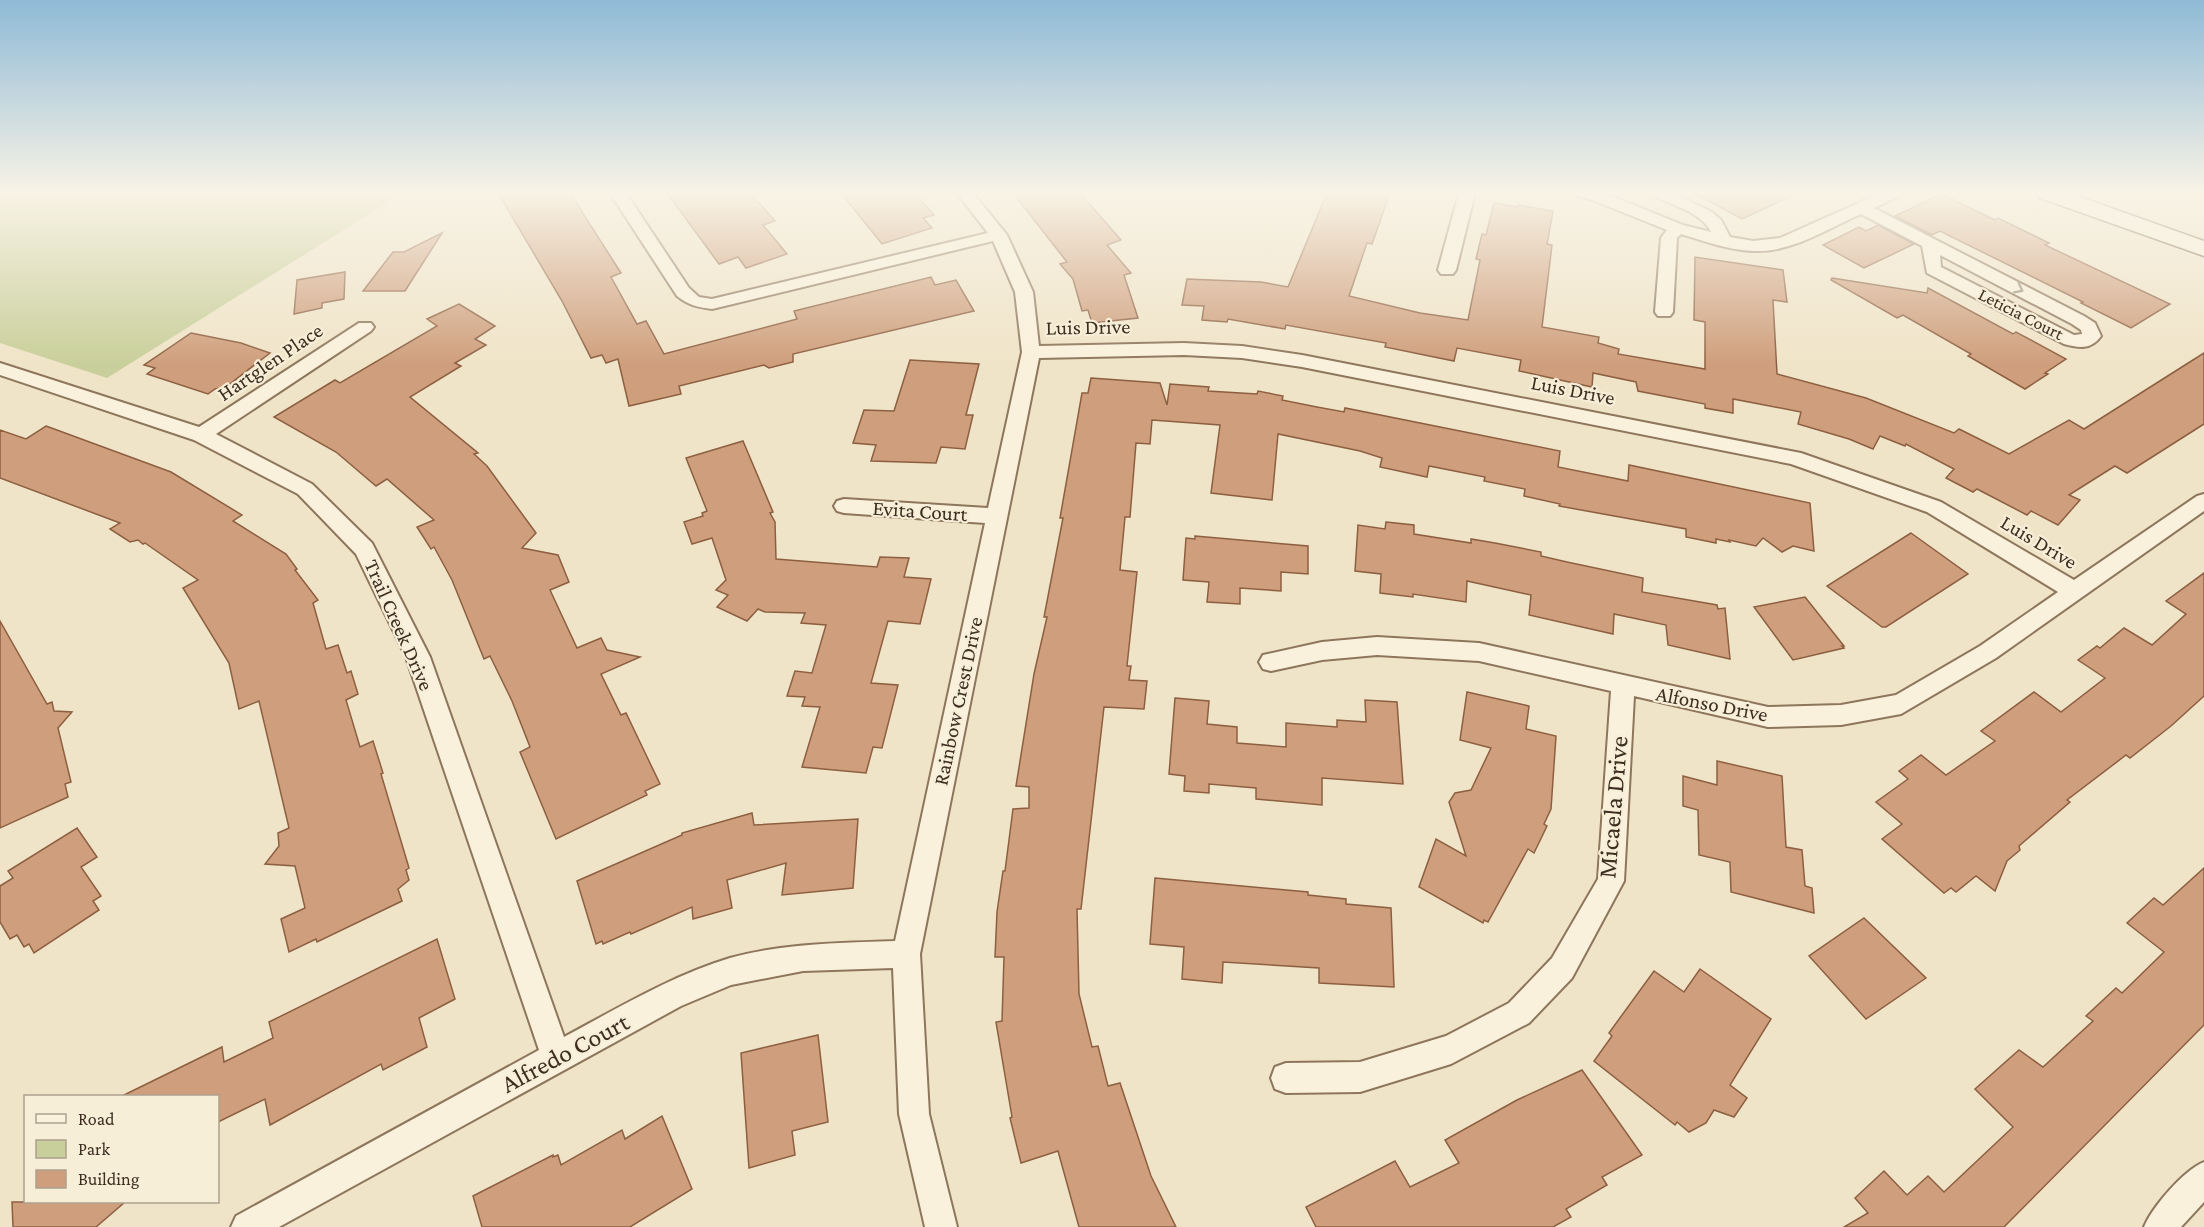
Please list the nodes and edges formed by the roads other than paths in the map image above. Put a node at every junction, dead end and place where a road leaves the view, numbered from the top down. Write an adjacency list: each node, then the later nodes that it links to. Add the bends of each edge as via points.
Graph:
1 (656, 250): 2 (street, via 683,292 694,301 712,304)
2 (936, 250)
3 (1006, 250): 11 (street, Rainbow Crest Drive, via 1024,292)
4 (1452, 250): 8 (street)
5 (1668, 250): 9 (street)
6 (1931, 250): 7 (street, Leticia Court, one-way to 6, via 2078,320 2089,327 2092,336 2084,342 2070,340 1933,269)
7 (1944, 250)
8 (1447, 270)
9 (1664, 312)
10 (365, 327): 13 (street, Hartglen Place)
11 (1031, 352): 16 (street, Rainbow Crest Drive); 17 (street, Luis Drive, via 1242,352 1794,458 1934,507)
12 (0, 369): 13 (street, Trail Creek Drive)
13 (201, 435): 21 (street, Trail Creek Drive, via 304,489 364,549 417,657)
14 (2204, 501): 17 (street, Alfonso Drive)
15 (844, 506): 16 (street, Evita Court)
16 (996, 516): 20 (street, Rainbow Crest Drive)
17 (2076, 592): 19 (street, Alfonso Drive, via 1989,652 1901,704 1841,715 1768,717)
18 (1271, 662): 19 (street, Alfonso Drive, via 1322,651 1377,646 1479,652)
19 (1623, 686): 22 (street, Micaela Drive, via 1611,881 1562,968 1519,1013 1451,1049 1360,1077)
20 (906, 954): 21 (street, Alfredo Court, via 803,958 730,972 671,996); 25 (street, Rainbow Crest Drive, via 914,1114)
21 (556, 1057): 24 (street, Alfredo Court)
22 (1286, 1078)
23 (2204, 1178): 26 (street)
24 (247, 1227)
25 (941, 1227)
26 (2160, 1227)

